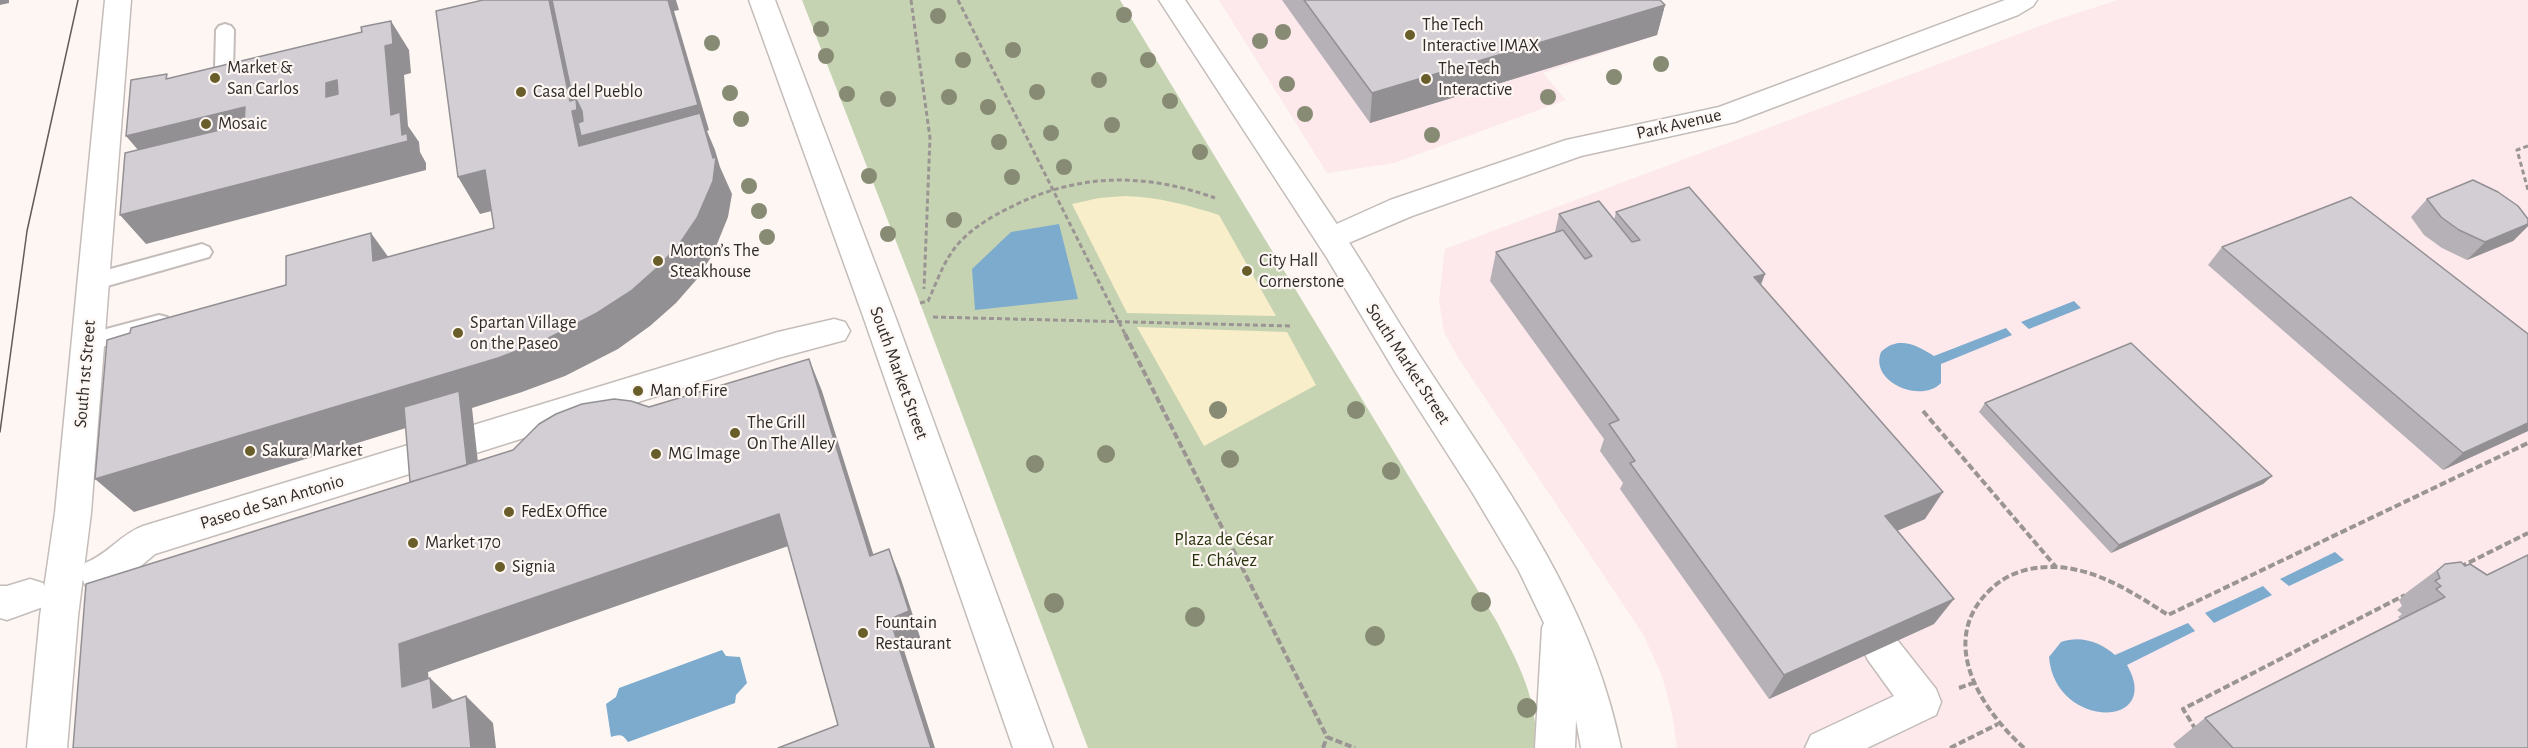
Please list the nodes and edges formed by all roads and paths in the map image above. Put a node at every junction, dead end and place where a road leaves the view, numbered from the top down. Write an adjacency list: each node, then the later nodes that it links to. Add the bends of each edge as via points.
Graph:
1 (118, 0): 15 (main road, South 1st Street, via 122,98)
2 (762, 0): 37 (main road, South Market Street)
3 (911, 0): 16 (path, via 930,138)
4 (958, 0): 10 (path)
5 (1172, 0): 13 (main road, South Market Street)
6 (2024, 0): 13 (main road, Park Avenue, via 1725,115 1576,147 1401,208)
7 (225, 30): 8 (lane, via 224,73)
8 (190, 81)
9 (2528, 146): 11 (path, via 2517,150)
10 (1051, 189): 12 (path, via 1095,179 1150,179 1187,186); 17 (path, via 980,224 957,246 928,301); 20 (path)
11 (2528, 190)
12 (1215, 198)
13 (1332, 239): 31 (main road, South Market Street, via 1520,538)
14 (202, 252): 15 (lane)
15 (93, 282): 23 (main road, South 1st Street)
16 (924, 289)
17 (920, 303)
18 (183, 316): 23 (lane)
19 (933, 317): 20 (path)
20 (1118, 320): 21 (path); 34 (path)
21 (1291, 326)
22 (834, 330): 29 (main road, Paseo de San Antonio, via 143,542 110,570)
23 (88, 342): 36 (main road, South 1st Street)
24 (1923, 411): 27 (path)
25 (2528, 443): 27 (path, via 2168,615 2127,588)
26 (2528, 533): 28 (path)
27 (2057, 567): 33 (path, via 2011,573 1983,594 1969,618 1965,634 1967,666 1972,683)
28 (2455, 570)
29 (98, 574)
30 (2413, 591): 35 (path, via 2183,709)
31 (1561, 617): 40 (main road); 41 (main road, South Market Street, via 1588,687)
32 (1881, 648): 42 (main road, via 1922,702)
33 (1998, 724): 43 (path); 44 (path)
34 (1327, 737): 38 (path); 39 (path)
35 (2198, 737)
36 (47, 748)
37 (1033, 748)
38 (1323, 748)
39 (1354, 748)
40 (1555, 748)
41 (1601, 748)
42 (1825, 748)
43 (1950, 748)
44 (2024, 748)

